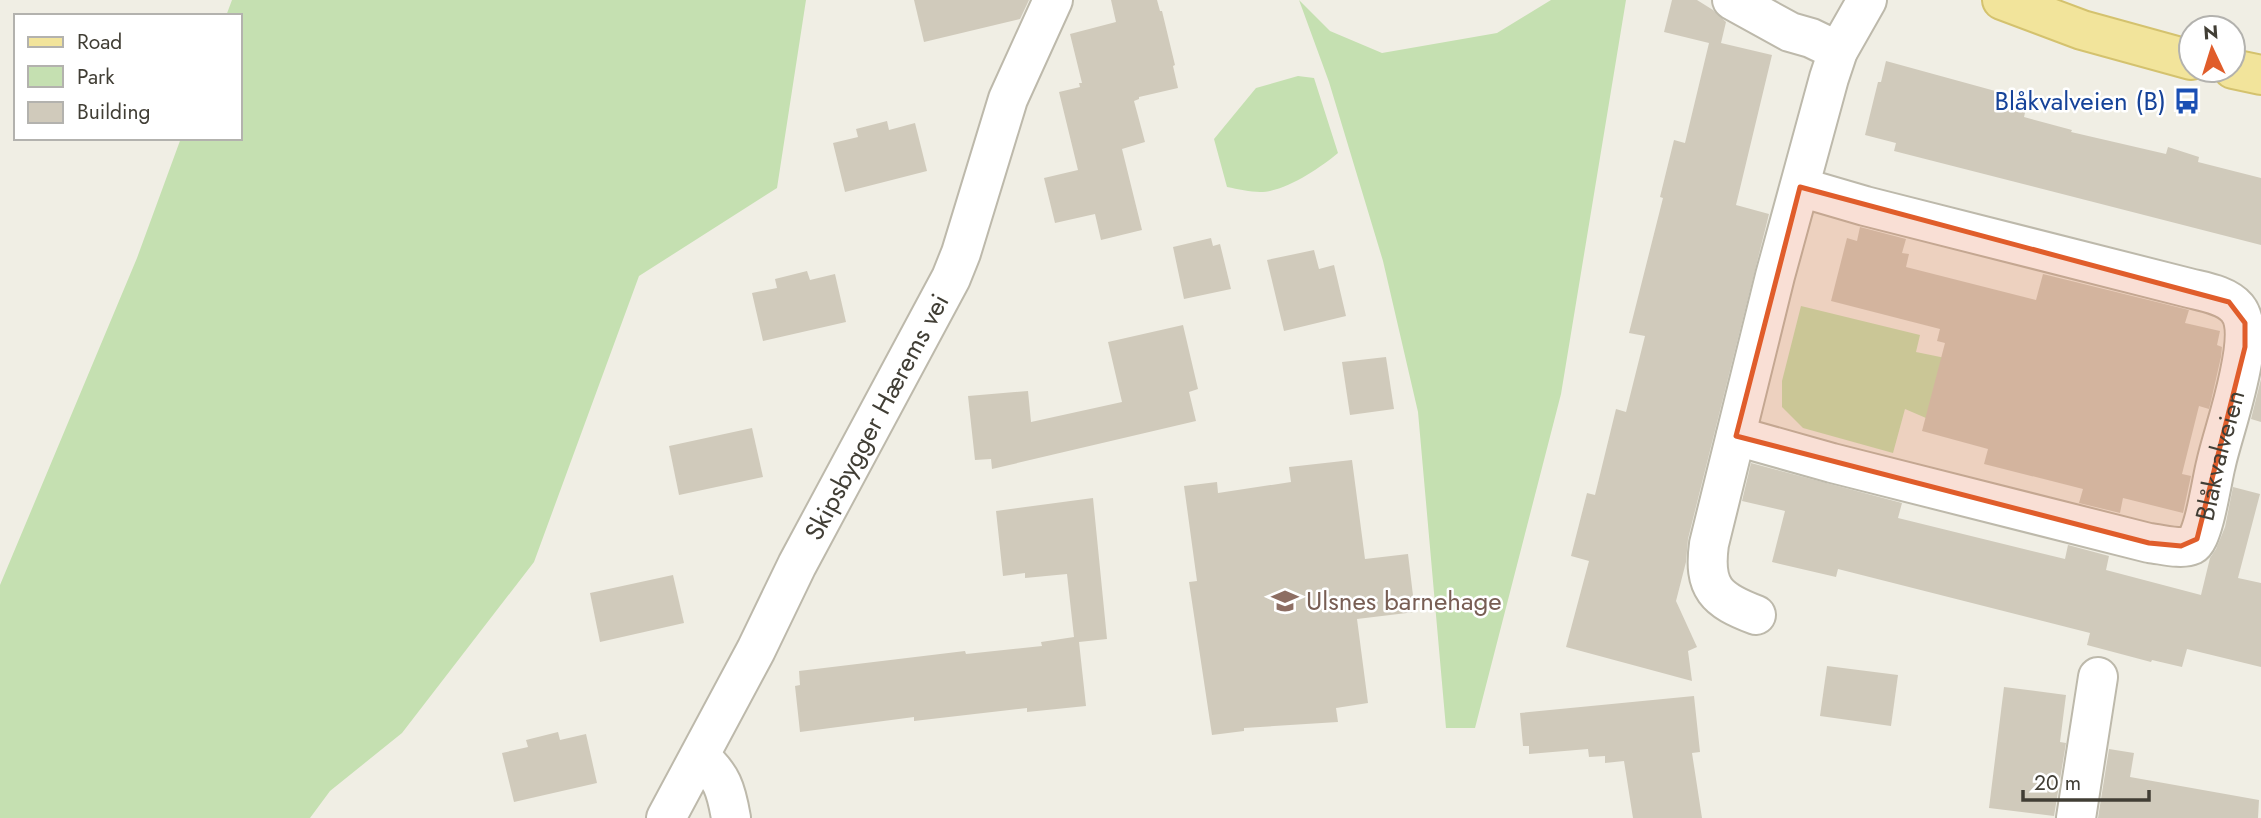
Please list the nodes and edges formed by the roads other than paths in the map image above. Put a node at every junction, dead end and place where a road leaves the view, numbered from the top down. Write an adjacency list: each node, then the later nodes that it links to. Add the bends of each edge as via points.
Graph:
1 (1053, 0): 11 (street, Skipsbygger Hærems vei, via 1008,99 951,278)
2 (1732, 0): 5 (street, via 1790,32)
3 (1867, 0): 5 (street)
4 (2002, 0): 6 (main road, via 2082,30)
5 (1838, 51): 7 (street)
6 (2177, 56)
7 (1800, 187): 8 (street); 8 (street, Blåkvalveien, via 2230,302 2245,323 2245,347 2204,520 2192,545 2149,543)
8 (1736, 436): 9 (street, via 1707,562 1720,597)
9 (1756, 615)
10 (2098, 677): 14 (street)
11 (700, 757): 12 (street, Skipsbygger Hærems vei); 13 (street, via 724,783)
12 (666, 818)
13 (731, 818)
14 (2076, 818)

